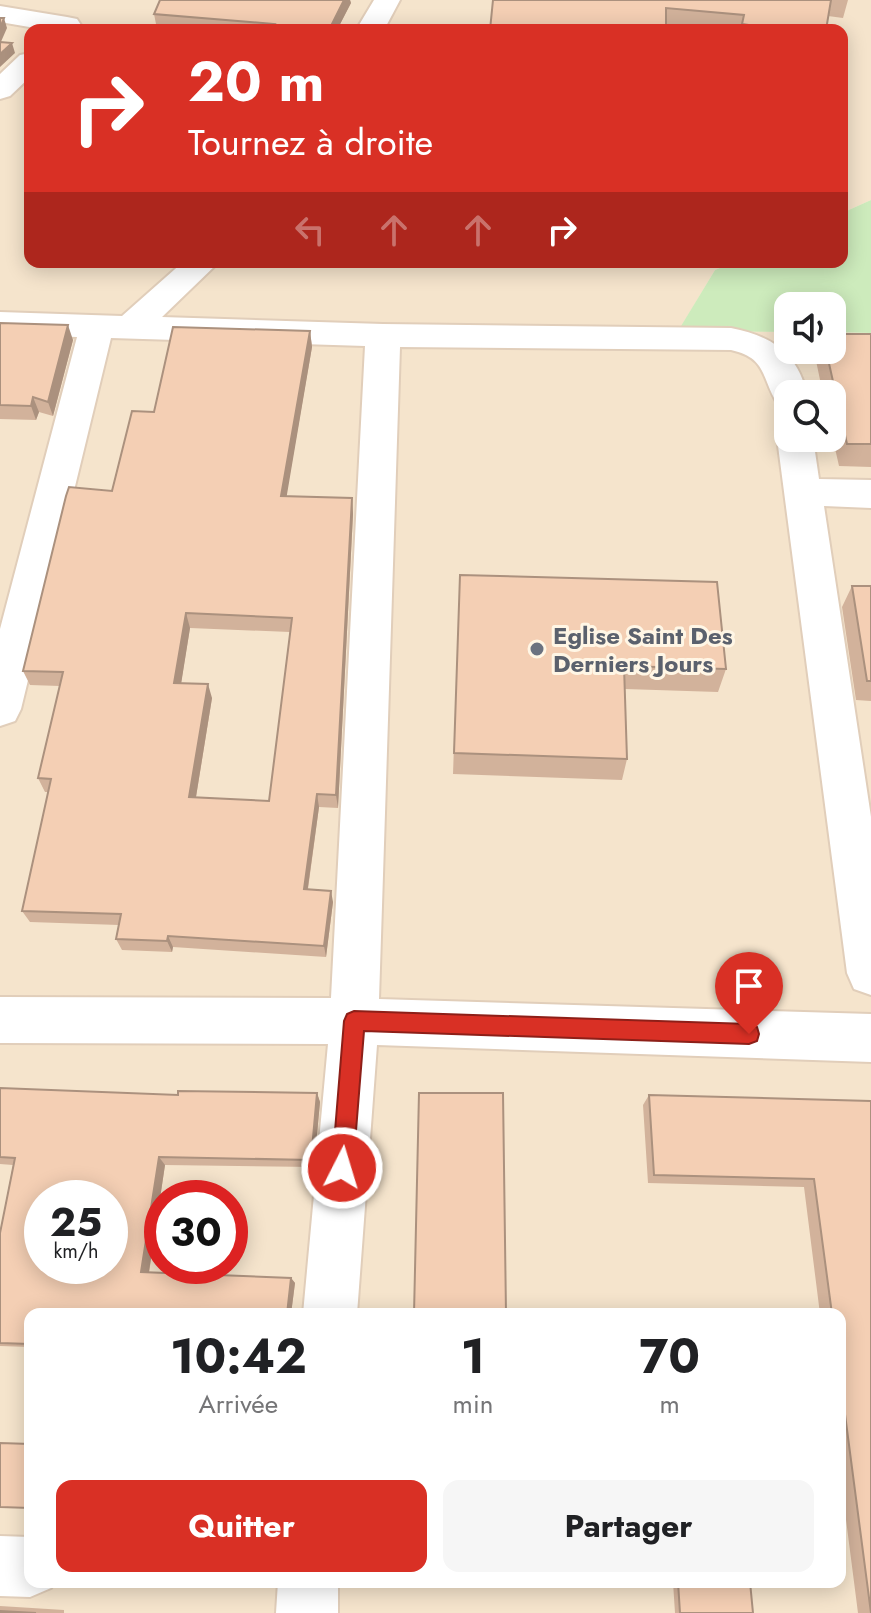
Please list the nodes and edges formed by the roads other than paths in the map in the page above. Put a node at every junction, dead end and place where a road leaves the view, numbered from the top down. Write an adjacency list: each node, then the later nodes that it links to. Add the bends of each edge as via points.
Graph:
1 (86, 0): 5 (street)
2 (387, 0): 6 (street)
3 (0, 14): 4 (street)
4 (46, 24)
5 (67, 24)
6 (373, 24)
7 (24, 67): 8 (street)
8 (0, 90)
9 (195, 268): 11 (street)
10 (0, 323): 11 (street)
11 (113, 327): 12 (street); 17 (street)
12 (383, 335): 13 (street, via 731,339 753,342 773,355); 20 (street)
13 (786, 380)
14 (797, 452): 15 (street)
15 (802, 492): 16 (street); 18 (street)
16 (871, 494)
17 (0, 709)
18 (871, 973)
19 (0, 1020): 20 (street)
20 (354, 1021): 21 (street); 22 (street)
21 (871, 1038)
22 (330, 1308)
23 (0, 1566): 24 (street)
24 (24, 1567)
25 (308, 1588): 26 (street)
26 (307, 1613)

